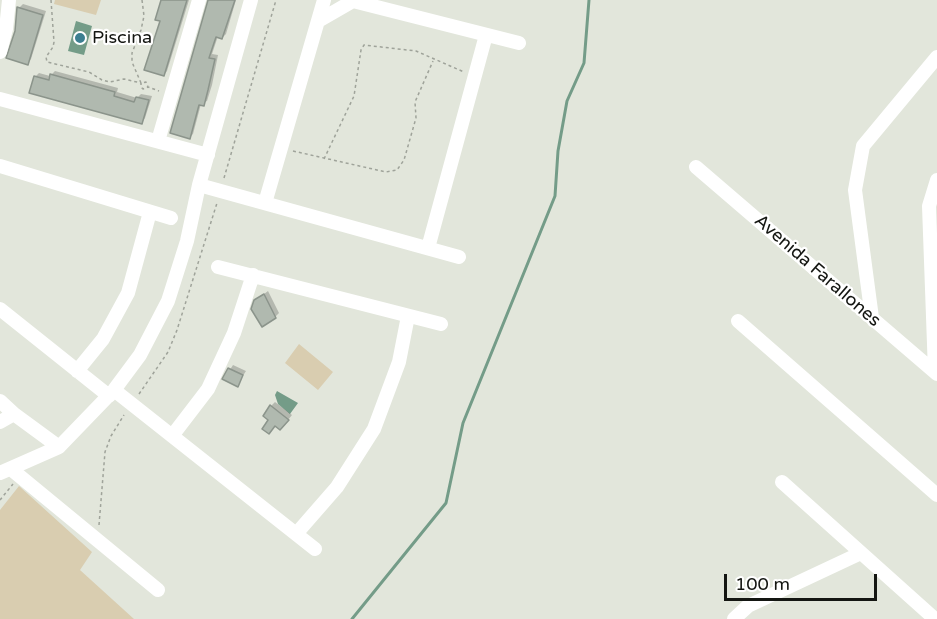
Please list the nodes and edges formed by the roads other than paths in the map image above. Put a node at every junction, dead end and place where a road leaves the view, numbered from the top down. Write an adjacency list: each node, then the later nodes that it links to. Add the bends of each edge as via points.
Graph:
1 (9, 0): 9 (street)
2 (198, 0): 12 (street)
3 (251, 0): 13 (street)
4 (324, 0): 6 (street)
5 (351, 0): 6 (street); 7 (street)
6 (320, 20): 18 (street)
7 (486, 35): 8 (street); 21 (street)
8 (519, 43)
9 (0, 52)
10 (937, 57): 27 (street, via 863,146 855,190)
11 (0, 99): 12 (street)
12 (158, 141): 13 (street)
13 (208, 155): 17 (street)
14 (0, 166): 19 (street)
15 (696, 167): 27 (street, Avenida Farallones)
16 (937, 180): 31 (street, via 929,206)
17 (199, 185): 18 (street); 32 (street, via 168,301 141,355)
18 (265, 203): 21 (street)
19 (150, 212): 20 (street); 30 (street, via 128,292 103,339)
20 (171, 218)
21 (428, 248): 22 (street)
22 (459, 257)
23 (218, 267): 24 (street)
24 (252, 275): 26 (street); 36 (street, via 234,333 208,389)
25 (0, 309): 30 (street)
26 (408, 316): 29 (street); 41 (street, via 399,362 374,429 338,487)
27 (872, 318): 31 (street, Avenida Farallones)
28 (738, 321): 40 (street)
29 (441, 324)
30 (77, 371): 32 (street)
31 (936, 373)
32 (111, 393): 36 (street); 37 (street)
33 (0, 401): 34 (street)
34 (14, 414): 35 (street); 37 (street)
35 (0, 422)
36 (172, 436): 41 (street)
37 (59, 447): 38 (street)
38 (10, 472): 44 (street)
39 (782, 482): 43 (street)
40 (937, 495)
41 (296, 534): 42 (street)
42 (315, 549)
43 (861, 553): 45 (street, via 748,606); 46 (street)
44 (158, 590)
45 (734, 619)
46 (935, 619)

